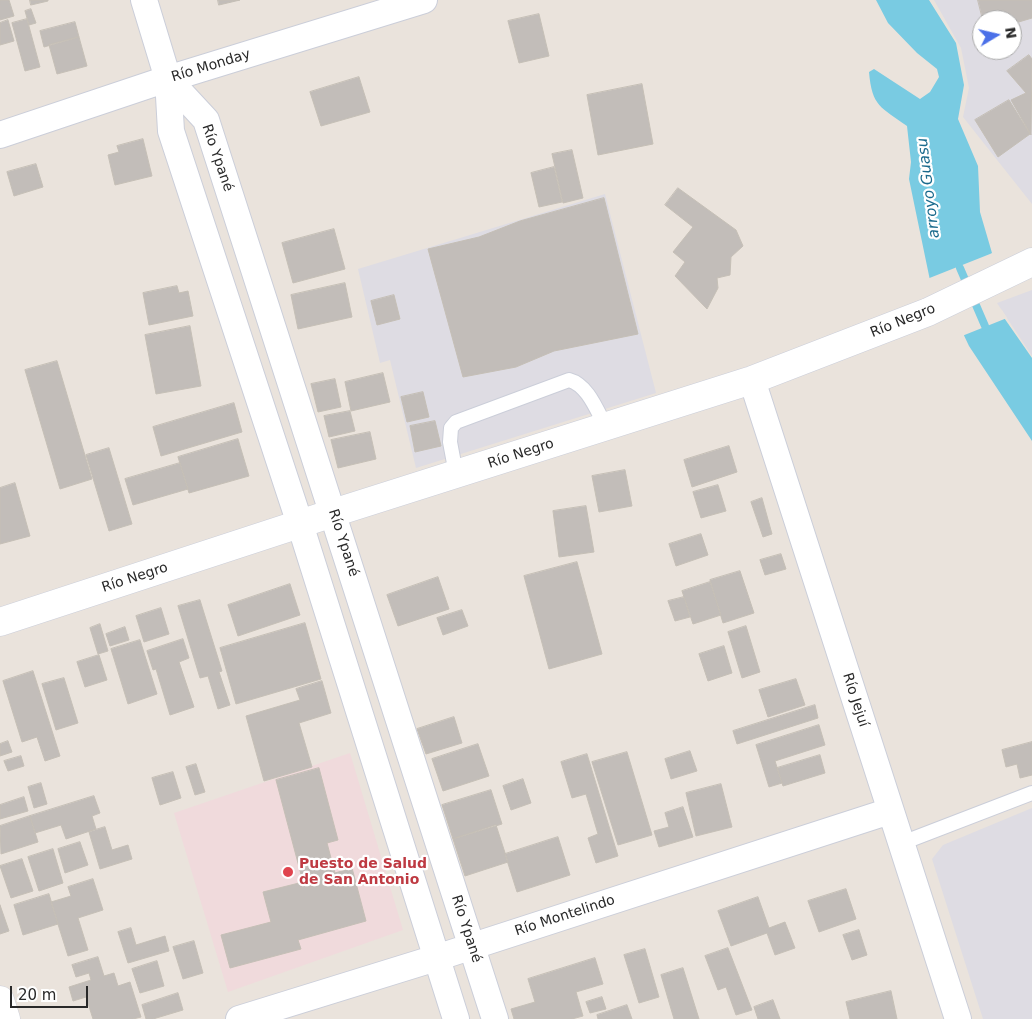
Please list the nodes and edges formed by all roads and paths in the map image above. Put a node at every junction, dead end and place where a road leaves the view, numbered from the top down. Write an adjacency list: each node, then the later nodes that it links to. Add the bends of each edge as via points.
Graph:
1 (144, 0): 3 (street, Río Ypané)
2 (424, 0): 3 (street, Río Monday)
3 (168, 80): 4 (street, Río Monday); 9 (street, Río Ypané, via 206,120); 10 (street, Río Ypané, via 171,131)
4 (0, 135)
5 (1032, 262): 6 (street, Río Negro, via 928,312)
6 (752, 380): 7 (street, Río Negro); 13 (street, Río Jejuí)
7 (606, 426): 8 (street, Río Negro); 8 (lane, via 584,389 569,380 456,422 451,428 450,442)
8 (456, 474): 9 (street, Río Negro)
9 (333, 513): 10 (street, Río Negro); 15 (street, Río Ypané)
10 (300, 524): 11 (street, Río Negro); 16 (street, Río Ypané)
11 (0, 622)
12 (1032, 793): 14 (lane)
13 (890, 811): 14 (street, Río Jejuí); 15 (street, Río Montelindo)
14 (902, 843): 22 (street, Río Jejuí)
15 (472, 947): 16 (street, Río Montelindo); 21 (street, Río Ypané)
16 (436, 958): 19 (street, Río Montelindo); 20 (street, Río Ypané)
17 (0, 1000): 18 (street)
18 (6, 1019)
19 (239, 1019)
20 (456, 1019)
21 (495, 1019)
22 (958, 1019)

